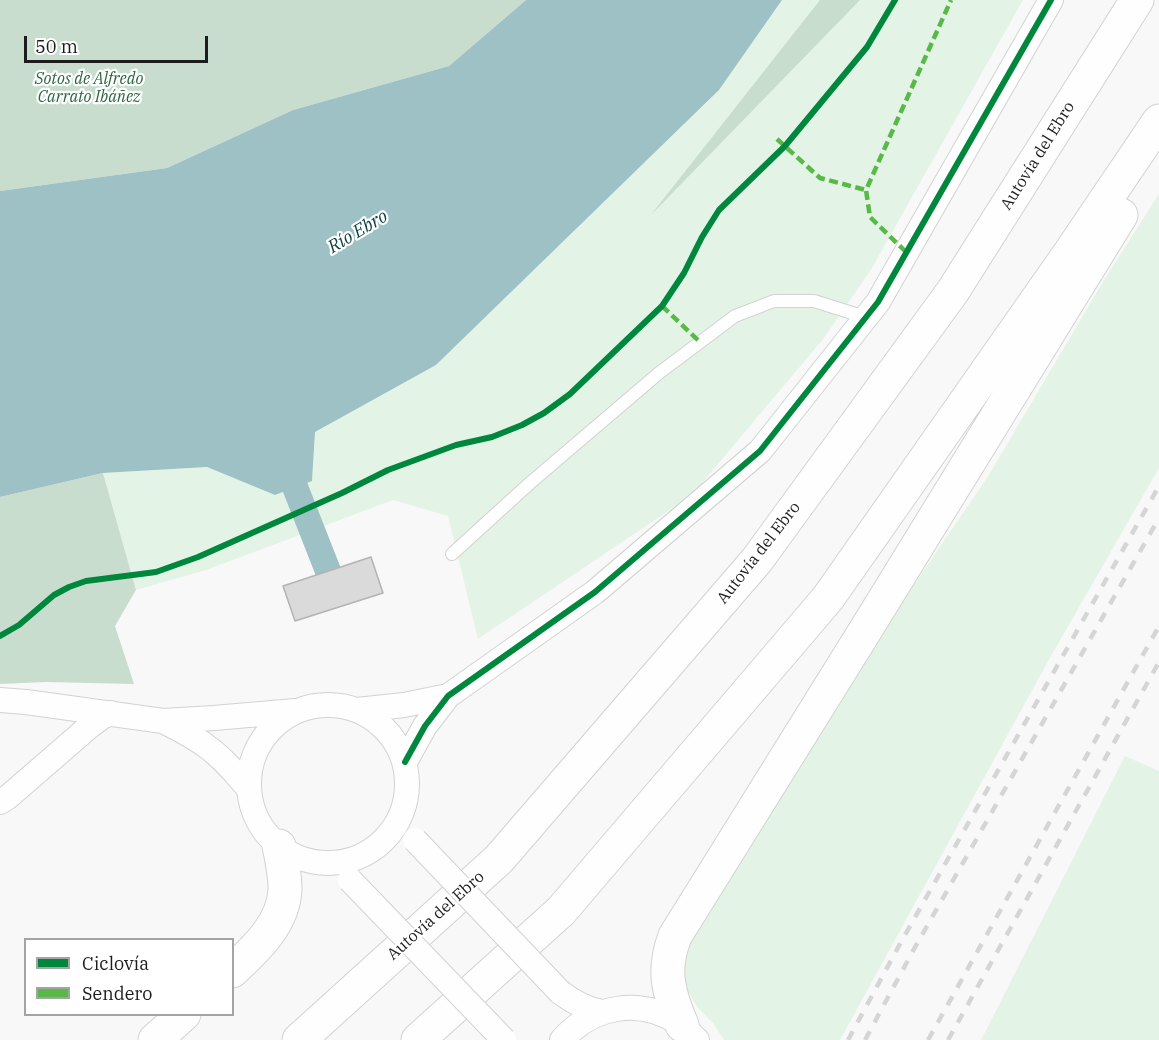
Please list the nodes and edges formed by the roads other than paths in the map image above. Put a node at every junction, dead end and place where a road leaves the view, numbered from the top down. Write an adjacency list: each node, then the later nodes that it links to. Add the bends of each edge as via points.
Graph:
1 (1051, 0): 7 (street, via 878,302)
2 (1128, 0): 4 (highway)
3 (1137, 0): 4 (highway, Autovía del Ebro)
4 (1101, 56): 26 (highway, Autovía del Ebro, via 953,291 757,560 499,859)
5 (1159, 122): 27 (highway, via 828,598 561,911)
6 (1159, 147): 24 (highway, via 675,936 668,962 669,991)
7 (865, 317): 8 (lane, via 814,301 774,300 735,316 651,381); 9 (street, via 759,451 595,592)
8 (452, 554)
9 (448, 696): 11 (street); 15 (street)
10 (0, 700): 13 (street)
11 (357, 710): 12 (street, via 321,705); 15 (street, via 387,731)
12 (298, 711): 14 (street); 16 (street, via 284,718 261,742 254,757)
13 (111, 714): 14 (street); 17 (street, via 81,733)
14 (163, 721): 16 (street, via 207,746)
15 (405, 762): 18 (street, via 407,797)
16 (249, 789): 19 (street, via 258,821)
17 (0, 802)
18 (402, 813): 20 (street, via 395,828 372,850 350,860); 22 (street, bridge, via 415,840 560,993 578,1005)
19 (279, 846): 20 (street, via 293,855); 21 (highway, via 285,877 279,917)
20 (326, 864): 28 (street, bridge, via 350,880)
21 (234, 969)
22 (602, 1012): 24 (street, via 644,1008 664,1014); 29 (street, via 585,1020)
23 (182, 1016): 25 (highway)
24 (689, 1032)
25 (155, 1040)
26 (299, 1040)
27 (418, 1040)
28 (504, 1040)
29 (562, 1040)

